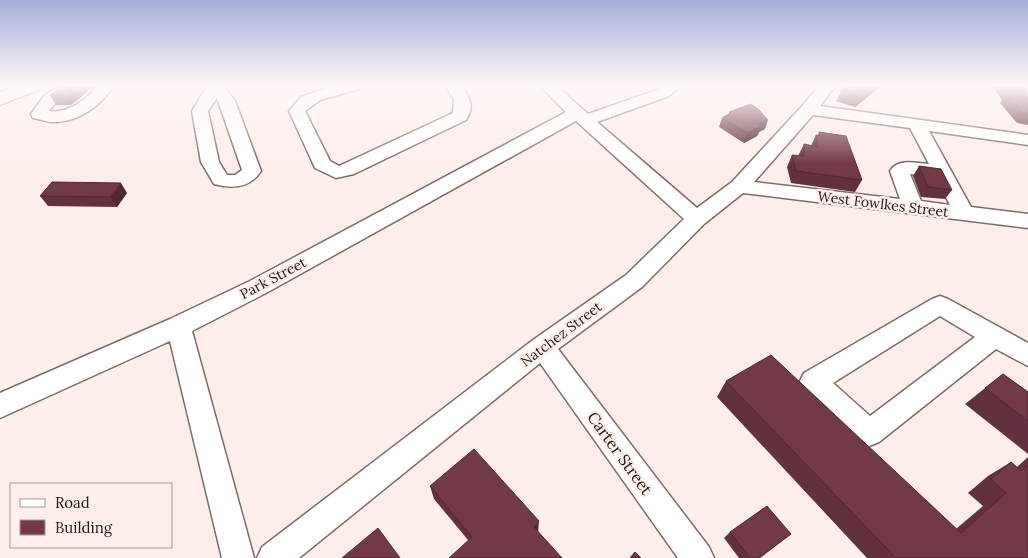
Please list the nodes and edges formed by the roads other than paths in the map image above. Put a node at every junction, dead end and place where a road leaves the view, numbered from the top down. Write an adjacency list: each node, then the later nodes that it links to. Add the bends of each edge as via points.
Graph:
1 (41, 112): 2 (street, via 59,117)
2 (72, 112)
3 (200, 112): 4 (street, via 210,162 221,180 231,182 247,178 252,171)
4 (231, 112)
5 (297, 112): 6 (street, via 322,164 336,172 347,170)
6 (462, 112)
7 (576, 112): 11 (street)
8 (598, 112): 11 (street, Park Street)
9 (806, 112): 15 (street, Natchez Street)
10 (831, 112): 12 (street)
11 (581, 117): 18 (street); 20 (street, Park Street)
12 (916, 124): 13 (street); 14 (street)
13 (1028, 140)
14 (941, 171): 16 (street, via 904,168 899,171); 17 (street)
15 (739, 186): 16 (street, West Fowlkes Street); 18 (street, Natchez Street)
16 (913, 207): 17 (street, West Fowlkes Street)
17 (966, 214): 19 (street, West Fowlkes Street)
18 (697, 219): 22 (street, Natchez Street, via 634,281)
19 (1028, 222)
20 (179, 326): 24 (street, Park Street); 25 (street)
21 (994, 336): 21 (street, via 940,305 813,381 869,433); 23 (street)
22 (542, 347): 26 (street, Natchez Street); 27 (street, Carter Street)
23 (1028, 355)
24 (0, 406)
25 (238, 558)
26 (273, 558)
27 (698, 558)

